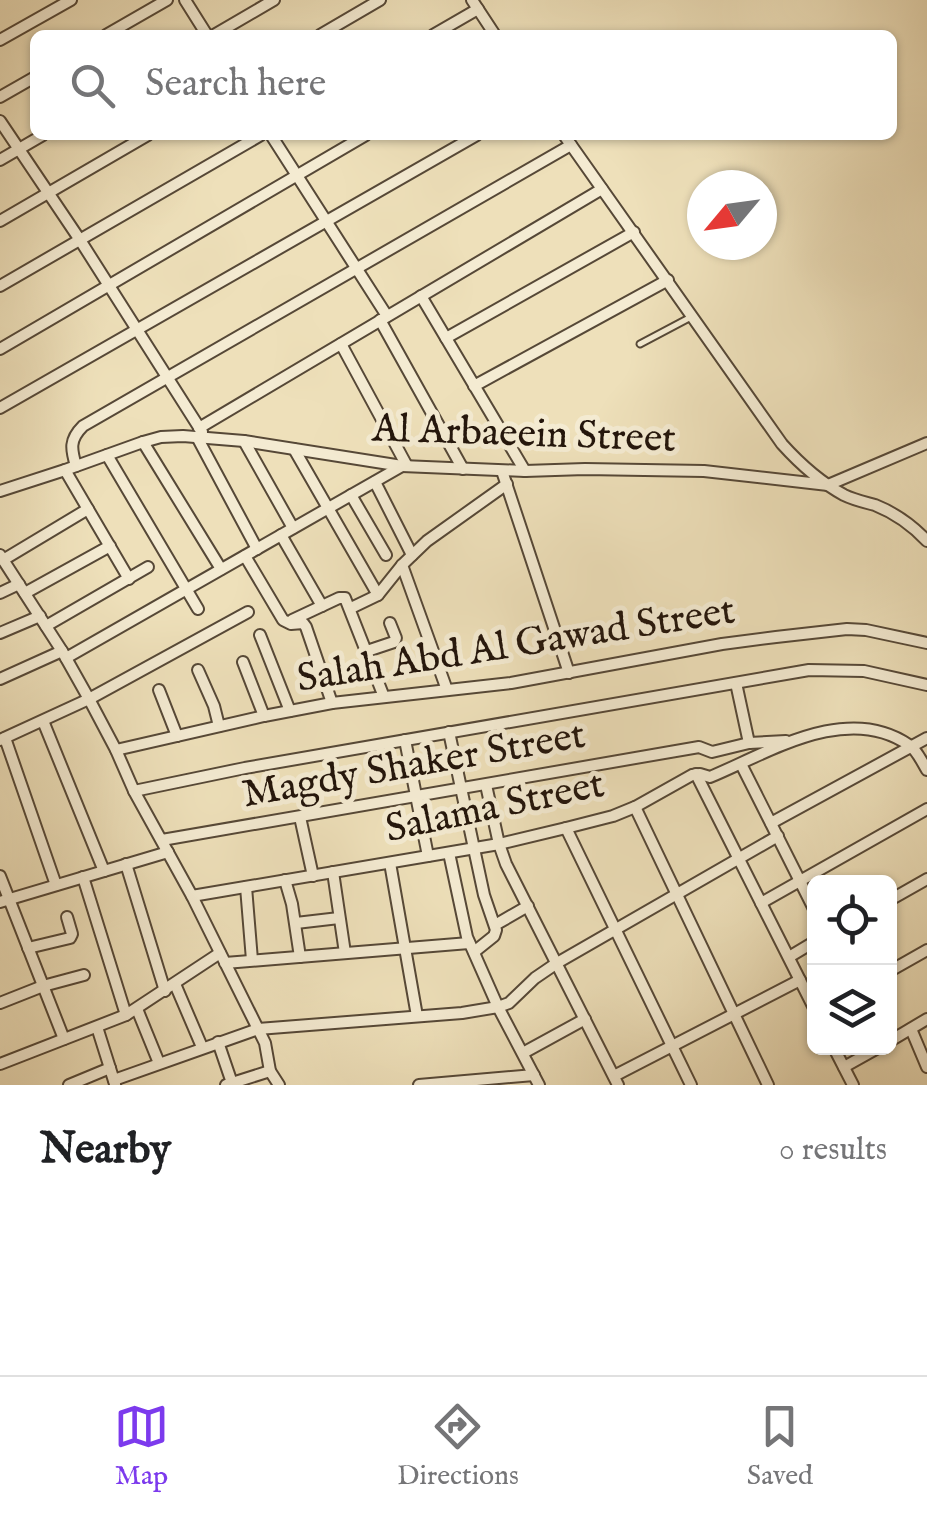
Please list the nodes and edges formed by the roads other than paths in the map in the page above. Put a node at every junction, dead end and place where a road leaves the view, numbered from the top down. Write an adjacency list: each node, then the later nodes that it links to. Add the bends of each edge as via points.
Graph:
1 (71, 0): 13 (street)
2 (166, 0): 7 (street)
3 (185, 0): 8 (street)
4 (274, 0): 9 (street)
5 (380, 0): 10 (street)
6 (475, 5): 11 (street); 12 (street)
7 (115, 30)
8 (206, 30)
9 (219, 30)
10 (329, 30)
11 (441, 30)
12 (492, 30)
13 (0, 40)
14 (30, 80): 15 (street)
15 (0, 97)
16 (0, 121): 24 (street)
17 (34, 140): 24 (street)
18 (139, 140): 28 (street)
19 (252, 140): 32 (street)
20 (274, 140): 26 (street)
21 (357, 140): 26 (street)
22 (468, 140): 30 (street)
23 (567, 140): 27 (street); 33 (street)
24 (19, 149): 25 (street); 28 (street)
25 (0, 160)
26 (297, 175): 30 (street); 36 (street)
27 (602, 189): 31 (street); 37 (street)
28 (49, 193): 29 (street); 32 (street)
29 (0, 221)
30 (326, 222): 33 (street); 40 (street)
31 (634, 232): 34 (street); 41 (street)
32 (80, 240): 35 (street); 36 (street)
33 (357, 269): 39 (street); 45 (street)
34 (668, 280): 38 (street); 46 (street)
35 (0, 286)
36 (108, 286): 40 (street); 44 (street)
37 (421, 296): 39 (street); 41 (street)
38 (692, 316): 43 (lane); 61 (street, via 782,444)
39 (384, 318): 42 (street); 56 (street)
40 (136, 331): 45 (street); 47 (street)
41 (446, 338): 46 (street)
42 (341, 344): 48 (street); 54 (street)
43 (640, 344)
44 (0, 349)
45 (167, 379): 48 (street); 55 (street, via 83,426 72,441)
46 (474, 386): 58 (street)
47 (0, 408)
48 (200, 434): 49 (street, Al Arbaeein Street); 50 (street, Al Arbaeein Street); 70 (street)
49 (244, 441): 52 (street, Al Arbaeein Street); 66 (street)
50 (143, 442): 53 (street, Al Arbaeein Street); 77 (street)
51 (927, 443): 61 (street, Al Arbaeein Street)
52 (294, 449): 54 (street, Al Arbaeein Street); 64 (street)
53 (107, 454): 55 (street, Al Arbaeein Street); 80 (street)
54 (405, 466): 56 (street, Al Arbaeein Street); 59 (street)
55 (71, 468): 62 (street, Al Arbaeein Street); 65 (street)
56 (463, 469): 57 (street, Al Arbaeein Street)
57 (502, 470): 58 (street, Al Arbaeein Street); 60 (street)
58 (525, 471): 61 (street, Al Arbaeein Street, via 684,470)
59 (375, 482): 63 (street); 72 (street)
60 (507, 484): 72 (street); 97 (street)
61 (828, 485): 68 (street, via 899,516)
62 (0, 490)
63 (351, 495): 64 (street); 71 (street)
64 (328, 508): 66 (street); 82 (street)
65 (88, 509): 69 (street); 74 (street)
66 (293, 528): 67 (street)
67 (282, 535): 70 (street); 83 (street)
68 (927, 541)
69 (110, 546): 78 (street); 79 (street)
70 (257, 549): 73 (street)
71 (386, 555)
72 (412, 555): 75 (street)
73 (245, 556): 77 (street); 88 (street)
74 (2, 558): 79 (street)
75 (402, 565): 82 (street); 102 (street)
76 (148, 568): 78 (street)
77 (221, 570): 80 (street)
78 (129, 578): 87 (street)
79 (22, 589): 81 (street); 87 (street)
80 (186, 589): 85 (street); 94 (street)
81 (0, 593)
82 (378, 595): 84 (street)
83 (322, 606): 84 (street, via 343,597); 88 (street)
84 (350, 608): 93 (street)
85 (198, 610)
86 (248, 612): 104 (street)
87 (43, 621): 90 (street); 94 (street)
88 (286, 623): 105 (street, via 306,627)
89 (390, 623): 93 (street, via 394,642)
90 (0, 633)
91 (260, 635): 106 (street)
92 (927, 644): 97 (street, Salah Abd Al Gawad Street, via 846,630)
93 (367, 651): 103 (street)
94 (64, 654): 98 (street); 104 (street)
95 (243, 662): 107 (street)
96 (198, 670): 109 (street)
97 (569, 672): 102 (street, Salah Abd Al Gawad Street)
98 (0, 678)
99 (736, 682): 100 (street, via 838,669); 110 (street); 116 (street)
100 (927, 685)
101 (159, 690): 111 (street)
102 (447, 690): 103 (street, Salah Abd Al Gawad Street)
103 (384, 697): 105 (street, Salah Abd Al Gawad Street)
104 (90, 699): 108 (street); 118 (street)
105 (332, 703): 106 (street, Salah Abd Al Gawad Street)
106 (290, 711): 107 (street, Salah Abd Al Gawad Street)
107 (264, 716): 109 (street, Salah Abd Al Gawad Street)
108 (43, 721): 113 (street); 141 (street)
109 (219, 726): 111 (street, Salah Abd Al Gawad Street)
110 (449, 732): 114 (street); 123 (street)
111 (177, 736): 118 (street, Salah Abd Al Gawad Street)
112 (927, 738): 117 (street)
113 (2, 739): 149 (street)
114 (406, 740): 124 (street); 125 (street)
115 (794, 741): 116 (street, Magdy Shaker Street); 117 (street, Salama Street, via 845,729 890,735); 119 (street, Salama Street)
116 (749, 743): 122 (street, Magdy Shaker Street)
117 (912, 746): 120 (street); 129 (street)
118 (116, 750): 124 (street)
119 (742, 764): 121 (street, Salama Street, via 710,777); 129 (street)
120 (927, 770)
121 (696, 774): 126 (street, Salama Street); 138 (street)
122 (486, 785): 123 (street, Magdy Shaker Street); 133 (street)
123 (462, 789): 125 (street, Magdy Shaker Street); 134 (street)
124 (134, 791): 132 (street)
125 (416, 797): 128 (street, Magdy Shaker Street); 137 (street)
126 (635, 808): 130 (street, Salama Street); 151 (street)
127 (927, 809): 148 (street)
128 (300, 817): 132 (street, Magdy Shaker Street); 144 (street)
129 (772, 823): 131 (street)
130 (566, 828): 133 (street, Salama Street); 162 (street)
131 (778, 836): 138 (street); 148 (street)
132 (162, 840): 135 (street)
133 (499, 844): 134 (street, Salama Street); 157 (street)
134 (474, 848): 136 (street, Salama Street); 161 (street)
135 (168, 852): 140 (street); 153 (street)
136 (449, 852): 137 (street, Salama Street); 164 (street)
137 (428, 856): 139 (street, Salama Street)
138 (739, 859): 151 (street); 156 (street)
139 (390, 862): 142 (street, Salama Street); 166 (street)
140 (126, 864): 141 (street); 178 (street)
141 (104, 871): 145 (street)
142 (333, 872): 144 (street, Salama Street); 159 (street)
143 (0, 876): 155 (street)
144 (312, 876): 147 (street, Salama Street)
145 (84, 877): 149 (street); 184 (street)
146 (927, 879): 154 (street)
147 (286, 880): 150 (street, Salama Street); 160 (street)
148 (800, 881): 152 (street); 156 (street)
149 (56, 885): 155 (street)
150 (246, 887): 153 (street, Salama Street); 172 (street)
151 (676, 894): 162 (street); 183 (street)
152 (807, 894)
153 (192, 896): 171 (street)
154 (897, 896)
155 (4, 901): 165 (street)
156 (761, 903): 170 (street)
157 (528, 906): 161 (street); 173 (street)
158 (67, 917): 165 (street, via 70,938)
159 (340, 918): 160 (street); 168 (street)
160 (296, 923): 169 (street)
161 (495, 925): 164 (street, via 494,936)
162 (616, 929): 173 (street); 194 (street)
163 (807, 946): 170 (street)
164 (472, 947): 166 (street); 181 (street)
165 (28, 948): 177 (street)
166 (406, 948): 168 (street); 185 (street)
167 (927, 950): 174 (street)
168 (345, 953): 169 (street)
169 (300, 957): 172 (street)
170 (788, 957): 176 (street)
171 (222, 958): 172 (street); 178 (street); 190 (street)
172 (252, 960)
173 (557, 963): 181 (street); 186 (street)
174 (897, 967)
175 (84, 975): 177 (street)
176 (800, 980): 179 (street); 183 (street)
177 (43, 986): 180 (street); 192 (street)
178 (170, 987): 182 (street); 195 (street)
179 (807, 992)
180 (0, 1003)
181 (498, 1007): 185 (street); 196 (street)
182 (138, 1009): 184 (street); 199 (street)
183 (734, 1014): 194 (street); 212 (street)
184 (126, 1015): 188 (street)
185 (417, 1016): 190 (street)
186 (585, 1018): 196 (street); 206 (street)
187 (927, 1020): 189 (street)
188 (97, 1027): 192 (street); 204 (street)
189 (911, 1028): 191 (street); 202 (street)
190 (258, 1029): 193 (street); 203 (street)
191 (897, 1037)
192 (64, 1040): 200 (street)
193 (218, 1042): 195 (street); 207 (street)
194 (672, 1046): 206 (street); 211 (street)
195 (202, 1048): 199 (street)
196 (523, 1054): 205 (street)
197 (838, 1055): 201 (street)
198 (865, 1055): 201 (street)
199 (159, 1063): 204 (street)
200 (0, 1064)
201 (844, 1067): 213 (street)
202 (927, 1067)
203 (270, 1070): 207 (street); 209 (street)
204 (113, 1078): 208 (street)
205 (537, 1080): 210 (street)
206 (616, 1081)
207 (229, 1084)
208 (70, 1085)
209 (279, 1085)
210 (420, 1085)
211 (691, 1085)
212 (768, 1085)
213 (853, 1085)

